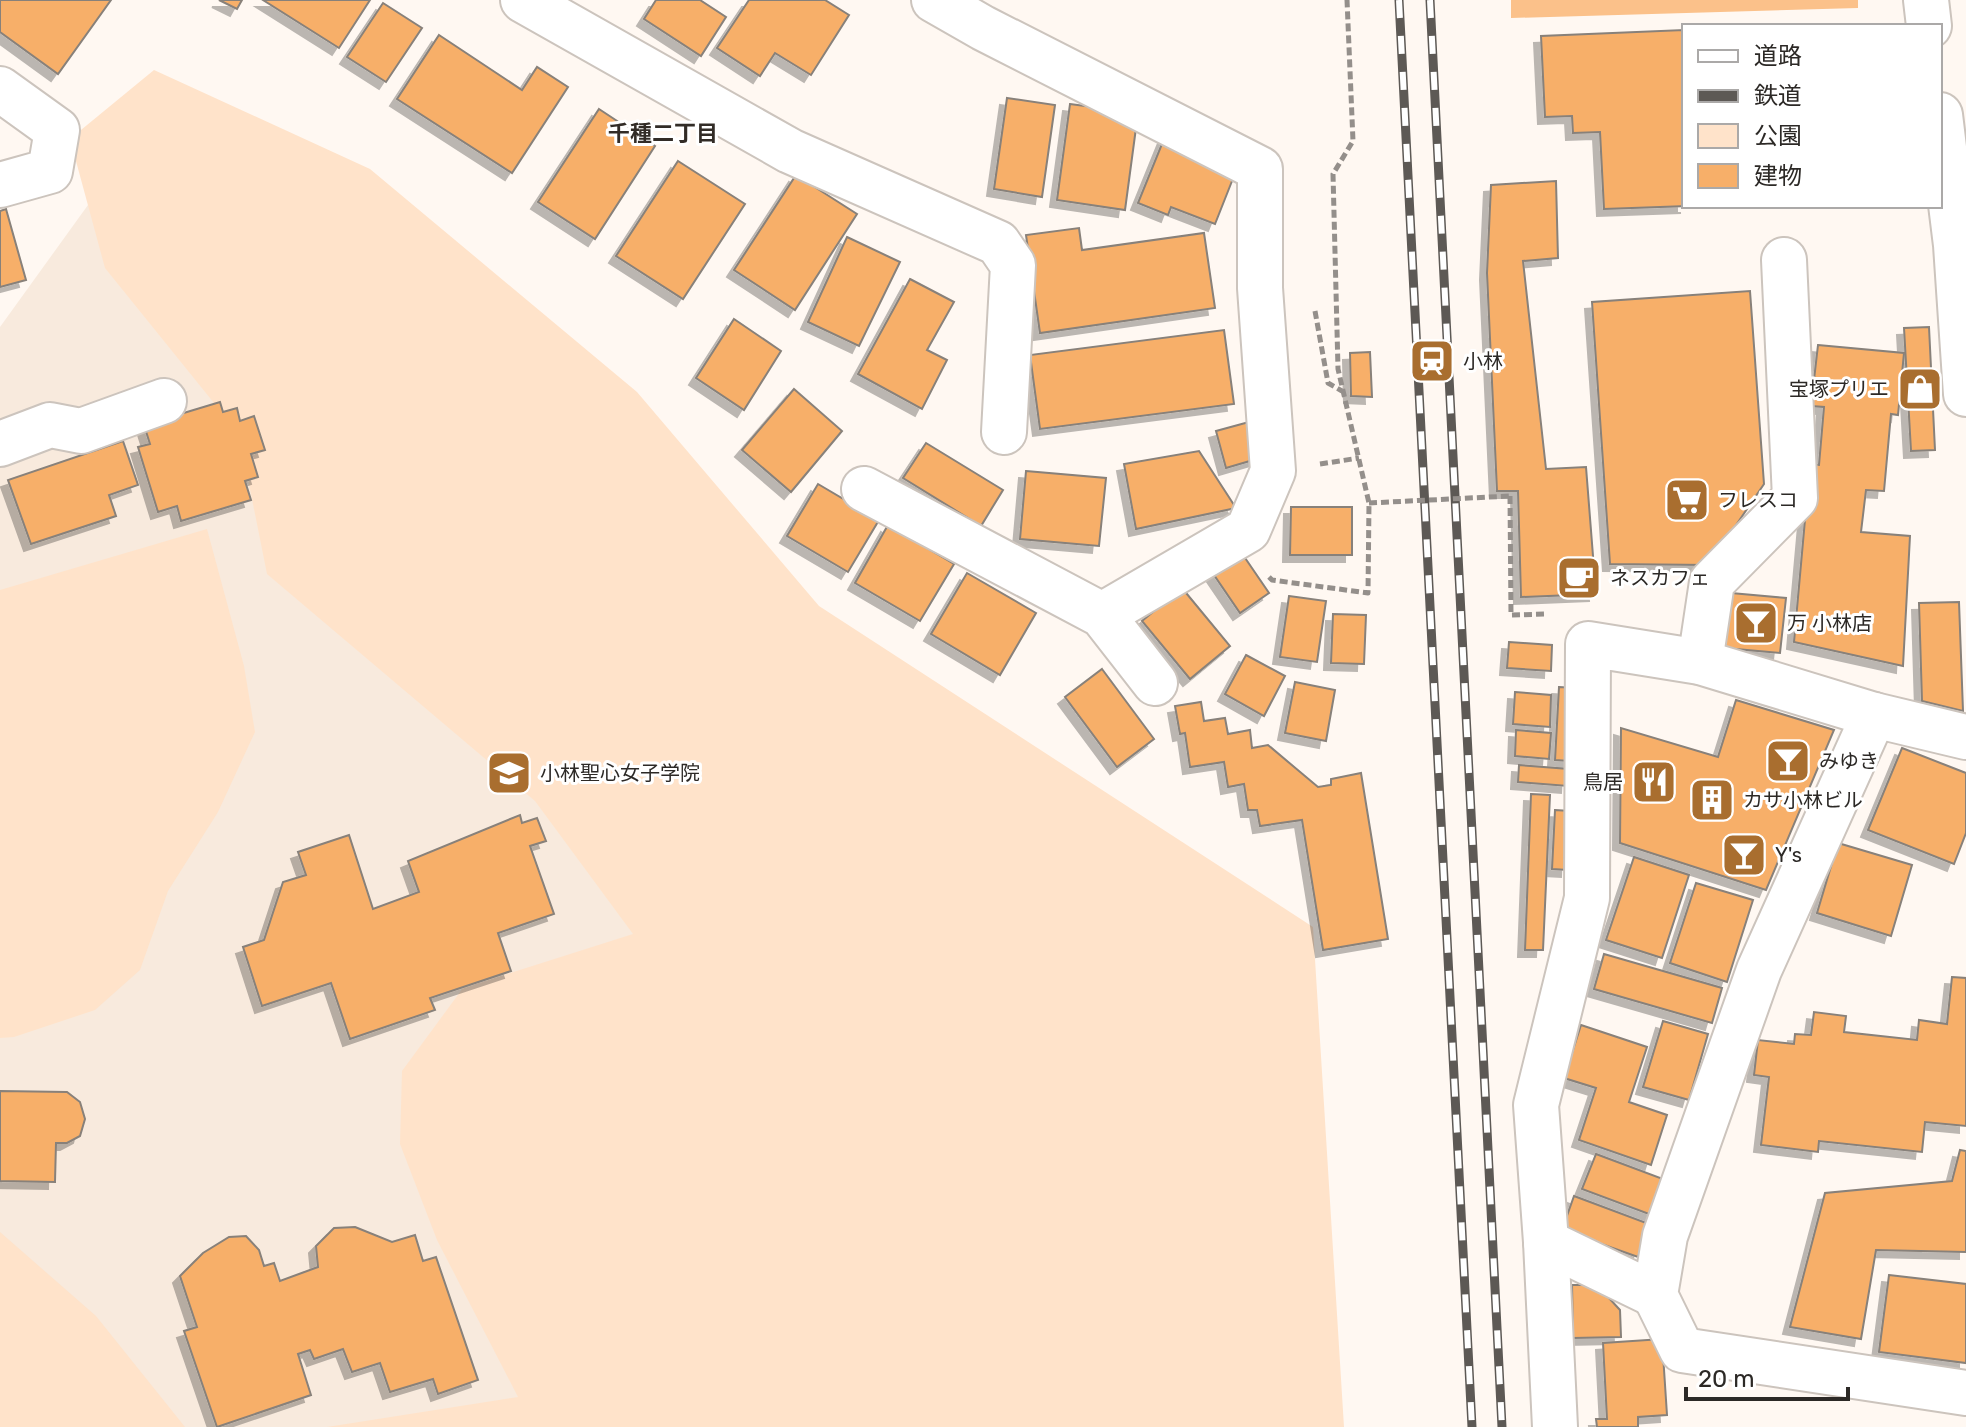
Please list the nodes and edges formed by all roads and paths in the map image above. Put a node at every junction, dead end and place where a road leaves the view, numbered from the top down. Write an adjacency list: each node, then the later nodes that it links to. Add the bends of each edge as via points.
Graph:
1 (523, 0): 12 (street, via 790,151 998,243 1013,265)
2 (934, 0): 16 (street, via 1260,169 1260,288 1273,471 1248,530)
3 (1347, 0): 15 (path, via 1353,141 1333,174 1338,369)
4 (1926, 0): 5 (street)
5 (1929, 24)
6 (0, 89): 8 (street, via 57,130 50,171)
7 (1942, 131): 10 (street)
8 (0, 185)
9 (1784, 260): 19 (street, via 1795,498 1712,582)
10 (1966, 394)
11 (164, 401): 13 (street, via 81,431 50,425)
12 (1004, 432)
13 (0, 444)
14 (864, 489): 17 (street)
15 (1369, 503): 16 (path, via 1368,593 1272,580); 18 (path, bridge, via 1510,496)
16 (1240, 534): 17 (street)
17 (1102, 615): 20 (street)
18 (1511, 615)
19 (1700, 662): 21 (street); 23 (street, via 1588,644 1587,898 1536,1105)
20 (1155, 683)
21 (1874, 715): 22 (street); 24 (street, via 1759,970 1665,1236)
22 (1966, 737)
23 (1546, 1242): 24 (street); 26 (street)
24 (1655, 1295): 25 (street, via 1682,1350)
25 (1966, 1393)
26 (1555, 1427)

